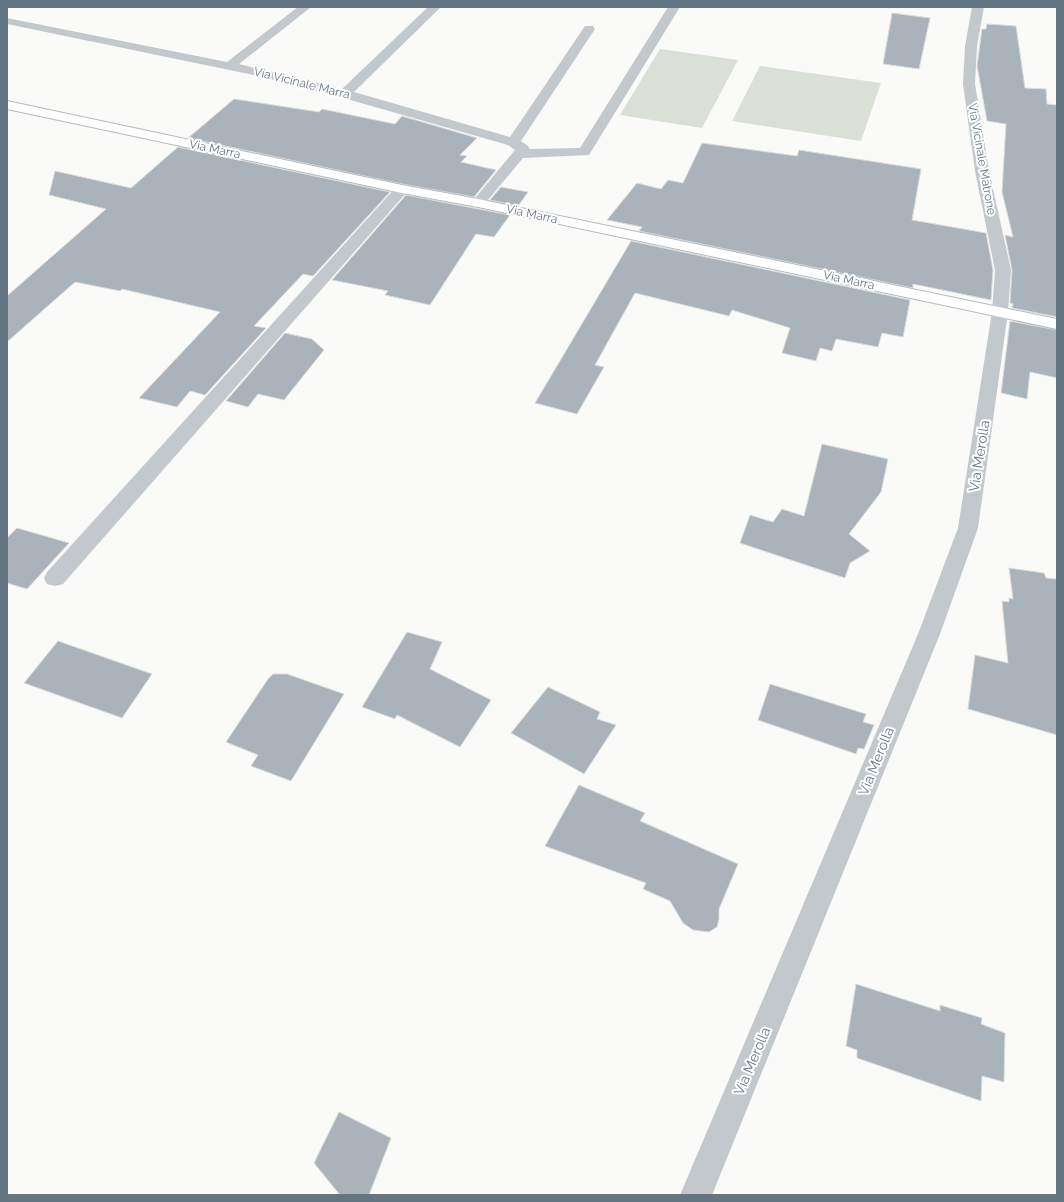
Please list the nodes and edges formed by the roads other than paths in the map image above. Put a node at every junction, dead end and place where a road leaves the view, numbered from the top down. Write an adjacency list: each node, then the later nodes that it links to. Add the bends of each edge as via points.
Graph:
1 (305, 7): 7 (street)
2 (435, 7): 8 (street)
3 (674, 7): 11 (street, via 584,152)
4 (978, 7): 14 (street, Via Vicinale Matrone, via 971,46 969,84 982,171 1003,270)
5 (7, 21): 7 (street, Via Vicinale Marra)
6 (589, 29): 10 (street)
7 (229, 66): 8 (street, Via Vicinale Marra)
8 (345, 94): 10 (street, Via Vicinale Marra)
9 (7, 105): 12 (main road, Via Marra)
10 (513, 142): 11 (street, via 523,148)
11 (519, 154): 13 (street)
12 (402, 189): 13 (main road, Via Marra); 16 (street)
13 (478, 203): 14 (main road, Via Marra)
14 (1000, 312): 15 (main road, Via Marra); 17 (street, Via Merolla, via 968,528 929,634)
15 (1057, 324)
16 (55, 578)
17 (696, 1195)

